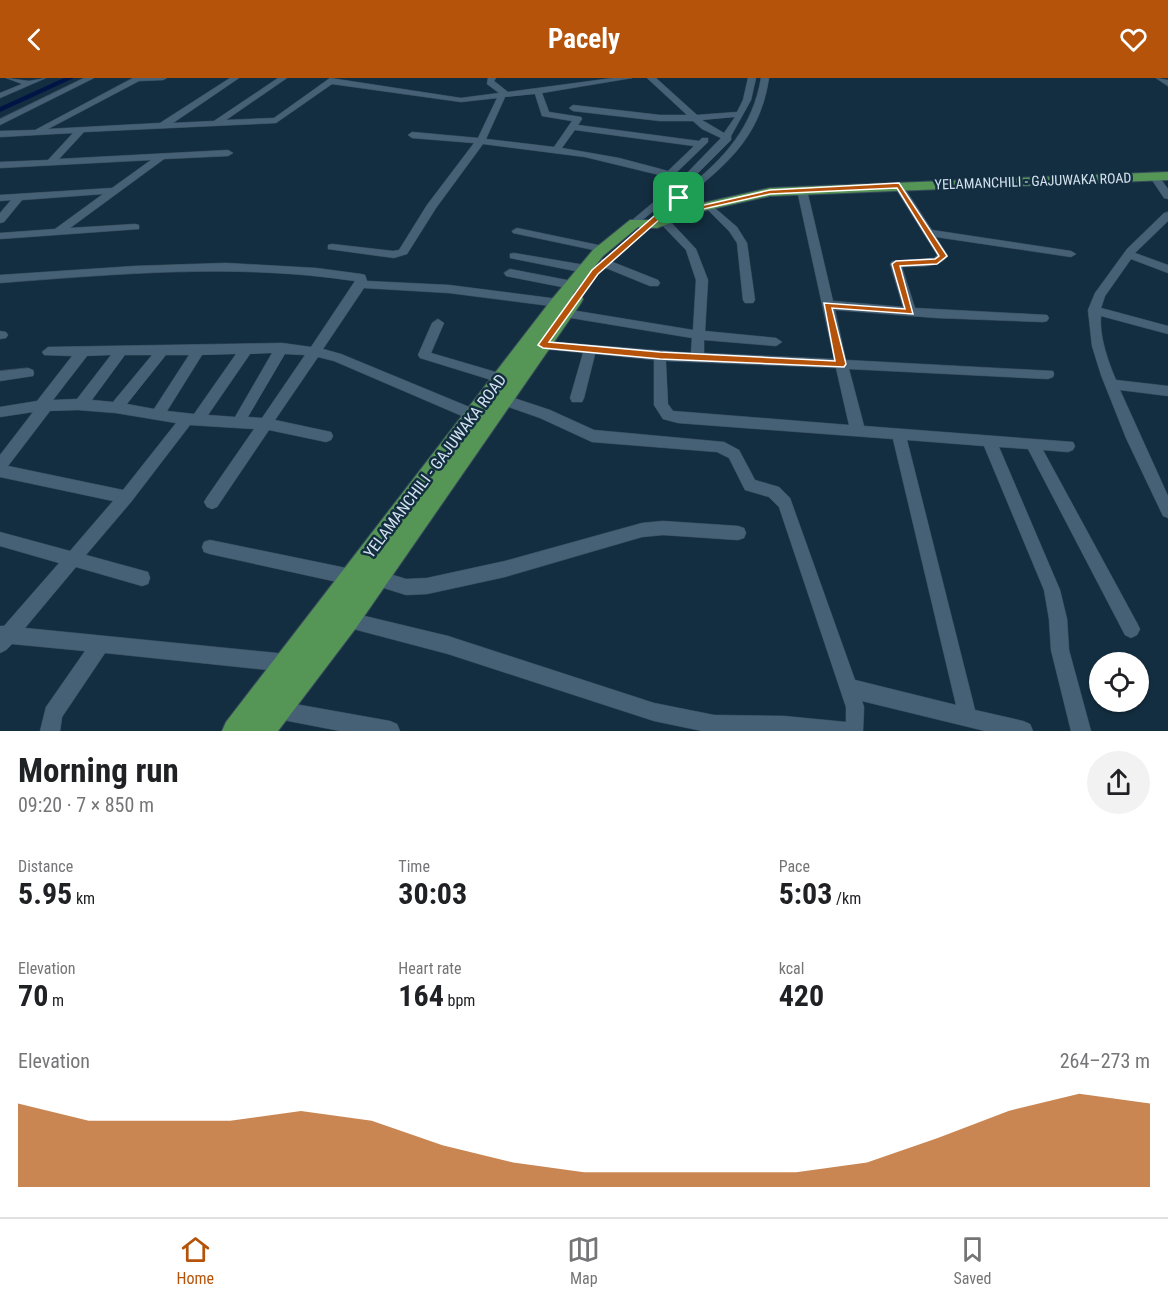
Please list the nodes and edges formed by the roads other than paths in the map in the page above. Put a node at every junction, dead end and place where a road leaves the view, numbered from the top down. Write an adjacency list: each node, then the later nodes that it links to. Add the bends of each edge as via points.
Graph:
1 (10, 78): 15 (street)
2 (42, 78): 15 (street)
3 (90, 78): 26 (street)
4 (164, 78): 13 (street)
5 (235, 78): 28 (street)
6 (283, 78): 27 (street)
7 (492, 78): 19 (street, via 490,82)
8 (628, 78): 17 (street)
9 (651, 78): 25 (street)
10 (752, 78): 20 (street)
11 (765, 78): 21 (street)
12 (1160, 78): 16 (street)
13 (138, 79): 31 (street)
14 (333, 79): 19 (street, via 461,100); 27 (street, via 276,120)
15 (29, 83): 18 (street)
16 (1168, 84)
17 (538, 92): 19 (street); 29 (street, via 545,114 576,117)
18 (0, 96)
19 (504, 96): 36 (street)
20 (747, 97): 21 (street); 23 (street)
21 (761, 99): 52 (street, via 743,137 705,178)
22 (573, 108): 25 (street)
23 (740, 114): 24 (street); 35 (street)
24 (721, 115): 25 (street); 32 (street)
25 (694, 118): 32 (street)
26 (0, 122)
27 (217, 123): 28 (street)
28 (161, 126): 30 (street)
29 (573, 127): 37 (street); 38 (street)
30 (81, 130): 31 (street); 41 (street)
31 (34, 132): 33 (street)
32 (712, 132): 35 (street); 37 (street)
33 (0, 134)
34 (412, 135): 36 (street)
35 (728, 138): 45 (street)
36 (482, 140): 38 (street); 62 (street, via 431,207 403,252 394,255)
37 (701, 144): 43 (street)
38 (557, 149): 43 (street)
39 (228, 153): 40 (street)
40 (160, 157): 41 (street); 48 (street)
41 (50, 163): 42 (street)
42 (0, 165)
43 (670, 174): 45 (street)
44 (1161, 176): 46 (main road, YELAMANCHILI - GAJUWAKA ROAD); 49 (street)
45 (687, 179): 56 (street)
46 (899, 186): 47 (main road, YELAMANCHILI - GAJUWAKA ROAD); 60 (street)
47 (802, 190): 53 (main road, YELAMANCHILI - GAJUWAKA ROAD, via 770,192); 74 (street)
48 (111, 192): 50 (street); 58 (street)
49 (1168, 196)
50 (19, 197): 51 (street); 54 (street)
51 (0, 198)
52 (679, 198): 53 (main road); 56 (street)
53 (704, 207): 56 (main road, YELAMANCHILI - GAJUWAKA ROAD); 73 (street, via 733,229 742,243)
54 (0, 220)
55 (1165, 221): 64 (street)
56 (650, 223): 66 (main road, YELAMANCHILI - GAJUWAKA ROAD); 81 (street, via 691,249 702,280)
57 (135, 227): 58 (street)
58 (59, 231): 61 (street)
59 (517, 231): 66 (street)
60 (931, 233): 63 (street); 77 (street, via 942,259 896,264)
61 (0, 236)
62 (332, 247)
63 (1071, 254)
64 (1129, 255): 67 (street); 76 (street, via 1096,300)
65 (514, 256): 69 (street)
66 (604, 256): 69 (main road, YELAMANCHILI - GAJUWAKA ROAD); 71 (street); 75 (main road, YELAMANCHILI - GAJUWAKA ROAD, via 595,272)
67 (1168, 269)
68 (510, 273): 69 (street)
69 (579, 277): 75 (main road, YELAMANCHILI - GAJUWAKA ROAD)
70 (0, 279): 72 (street, via 223,268 357,277)
71 (654, 283)
72 (361, 284): 75 (street, via 449,289); 91 (street)
73 (749, 300)
74 (827, 305): 77 (street); 95 (street)
75 (561, 308): 81 (street); 83 (main road, YELAMANCHILI - GAJUWAKA ROAD); 99 (main road, YELAMANCHILI - GAJUWAKA ROAD)
76 (1094, 310): 80 (street); 100 (street, via 1094,332)
77 (910, 312): 78 (street)
78 (1043, 318)
79 (438, 323): 99 (street, via 424,355)
80 (1168, 330)
81 (698, 335): 82 (street); 94 (street)
82 (776, 342)
83 (543, 345): 89 (street); 103 (main road, YELAMANCHILI - GAJUWAKA ROAD)
84 (282, 348): 88 (street); 91 (street); 111 (street)
85 (84, 350): 86 (street); 92 (street); 104 (street)
86 (122, 350): 87 (street); 105 (street)
87 (163, 350): 90 (street); 106 (street)
88 (246, 350): 90 (street); 110 (street)
89 (590, 350): 93 (street); 102 (street)
90 (198, 351): 108 (street)
91 (317, 351): 109 (street); 112 (street)
92 (48, 352)
93 (660, 356): 94 (street); 113 (street, via 661,405 668,415)
94 (697, 357): 95 (street)
95 (841, 364): 97 (street); 113 (street)
96 (28, 373): 98 (street)
97 (1048, 374)
98 (0, 376)
99 (501, 378): 109 (main road, YELAMANCHILI - GAJUWAKA ROAD)
100 (1111, 384): 101 (street); 123 (street)
101 (1168, 391)
102 (577, 398)
103 (502, 399): 130 (main road, YELAMANCHILI - GAJUWAKA ROAD); 136 (street, via 592,436 709,444 729,450 750,485 774,492 785,503)
104 (44, 404): 105 (street); 107 (street); 119 (street)
105 (81, 404): 106 (street)
106 (118, 406): 108 (street)
107 (0, 412)
108 (157, 415): 110 (street)
109 (474, 415): 129 (main road, YELAMANCHILI - GAJUWAKA ROAD)
110 (192, 420): 111 (street); 121 (street)
111 (238, 423): 112 (street)
112 (266, 424): 115 (street); 122 (street)
113 (858, 431): 114 (street)
114 (899, 435): 116 (street); 138 (street)
115 (326, 436)
116 (989, 441): 117 (street); 148 (street, via 1052,590 1060,650)
117 (1034, 444): 118 (street); 132 (street)
118 (1068, 446)
119 (0, 465)
120 (0, 471): 121 (street)
121 (126, 497): 127 (street)
122 (212, 502)
123 (1168, 511)
124 (738, 533): 130 (street, via 642,530 505,569 428,586 406,587)
125 (0, 539): 127 (street)
126 (210, 547): 129 (street)
127 (73, 559): 128 (street); 133 (street)
128 (142, 578)
129 (351, 578): 135 (main road, YELAMANCHILI - GAJUWAKA ROAD)
130 (377, 578): 131 (main road, YELAMANCHILI - GAJUWAKA ROAD)
131 (348, 620): 137 (main road, YELAMANCHILI - GAJUWAKA ROAD); 139 (street, via 448,645)
132 (1131, 629)
133 (2, 637): 134 (street)
134 (101, 644): 135 (street); 141 (street, via 53,714)
135 (287, 663): 142 (main road, YELAMANCHILI - GAJUWAKA ROAD)
136 (848, 688): 138 (street); 146 (street, via 857,718 855,728)
137 (278, 710): 143 (main road, YELAMANCHILI - GAJUWAKA ROAD); 144 (street)
138 (968, 718): 147 (street)
139 (714, 728): 140 (street, via 784,725)
140 (813, 729): 145 (street)
141 (50, 731)
142 (236, 731)
143 (262, 731)
144 (390, 731)
145 (842, 731)
146 (848, 731)
147 (1023, 731)
148 (1081, 731)

